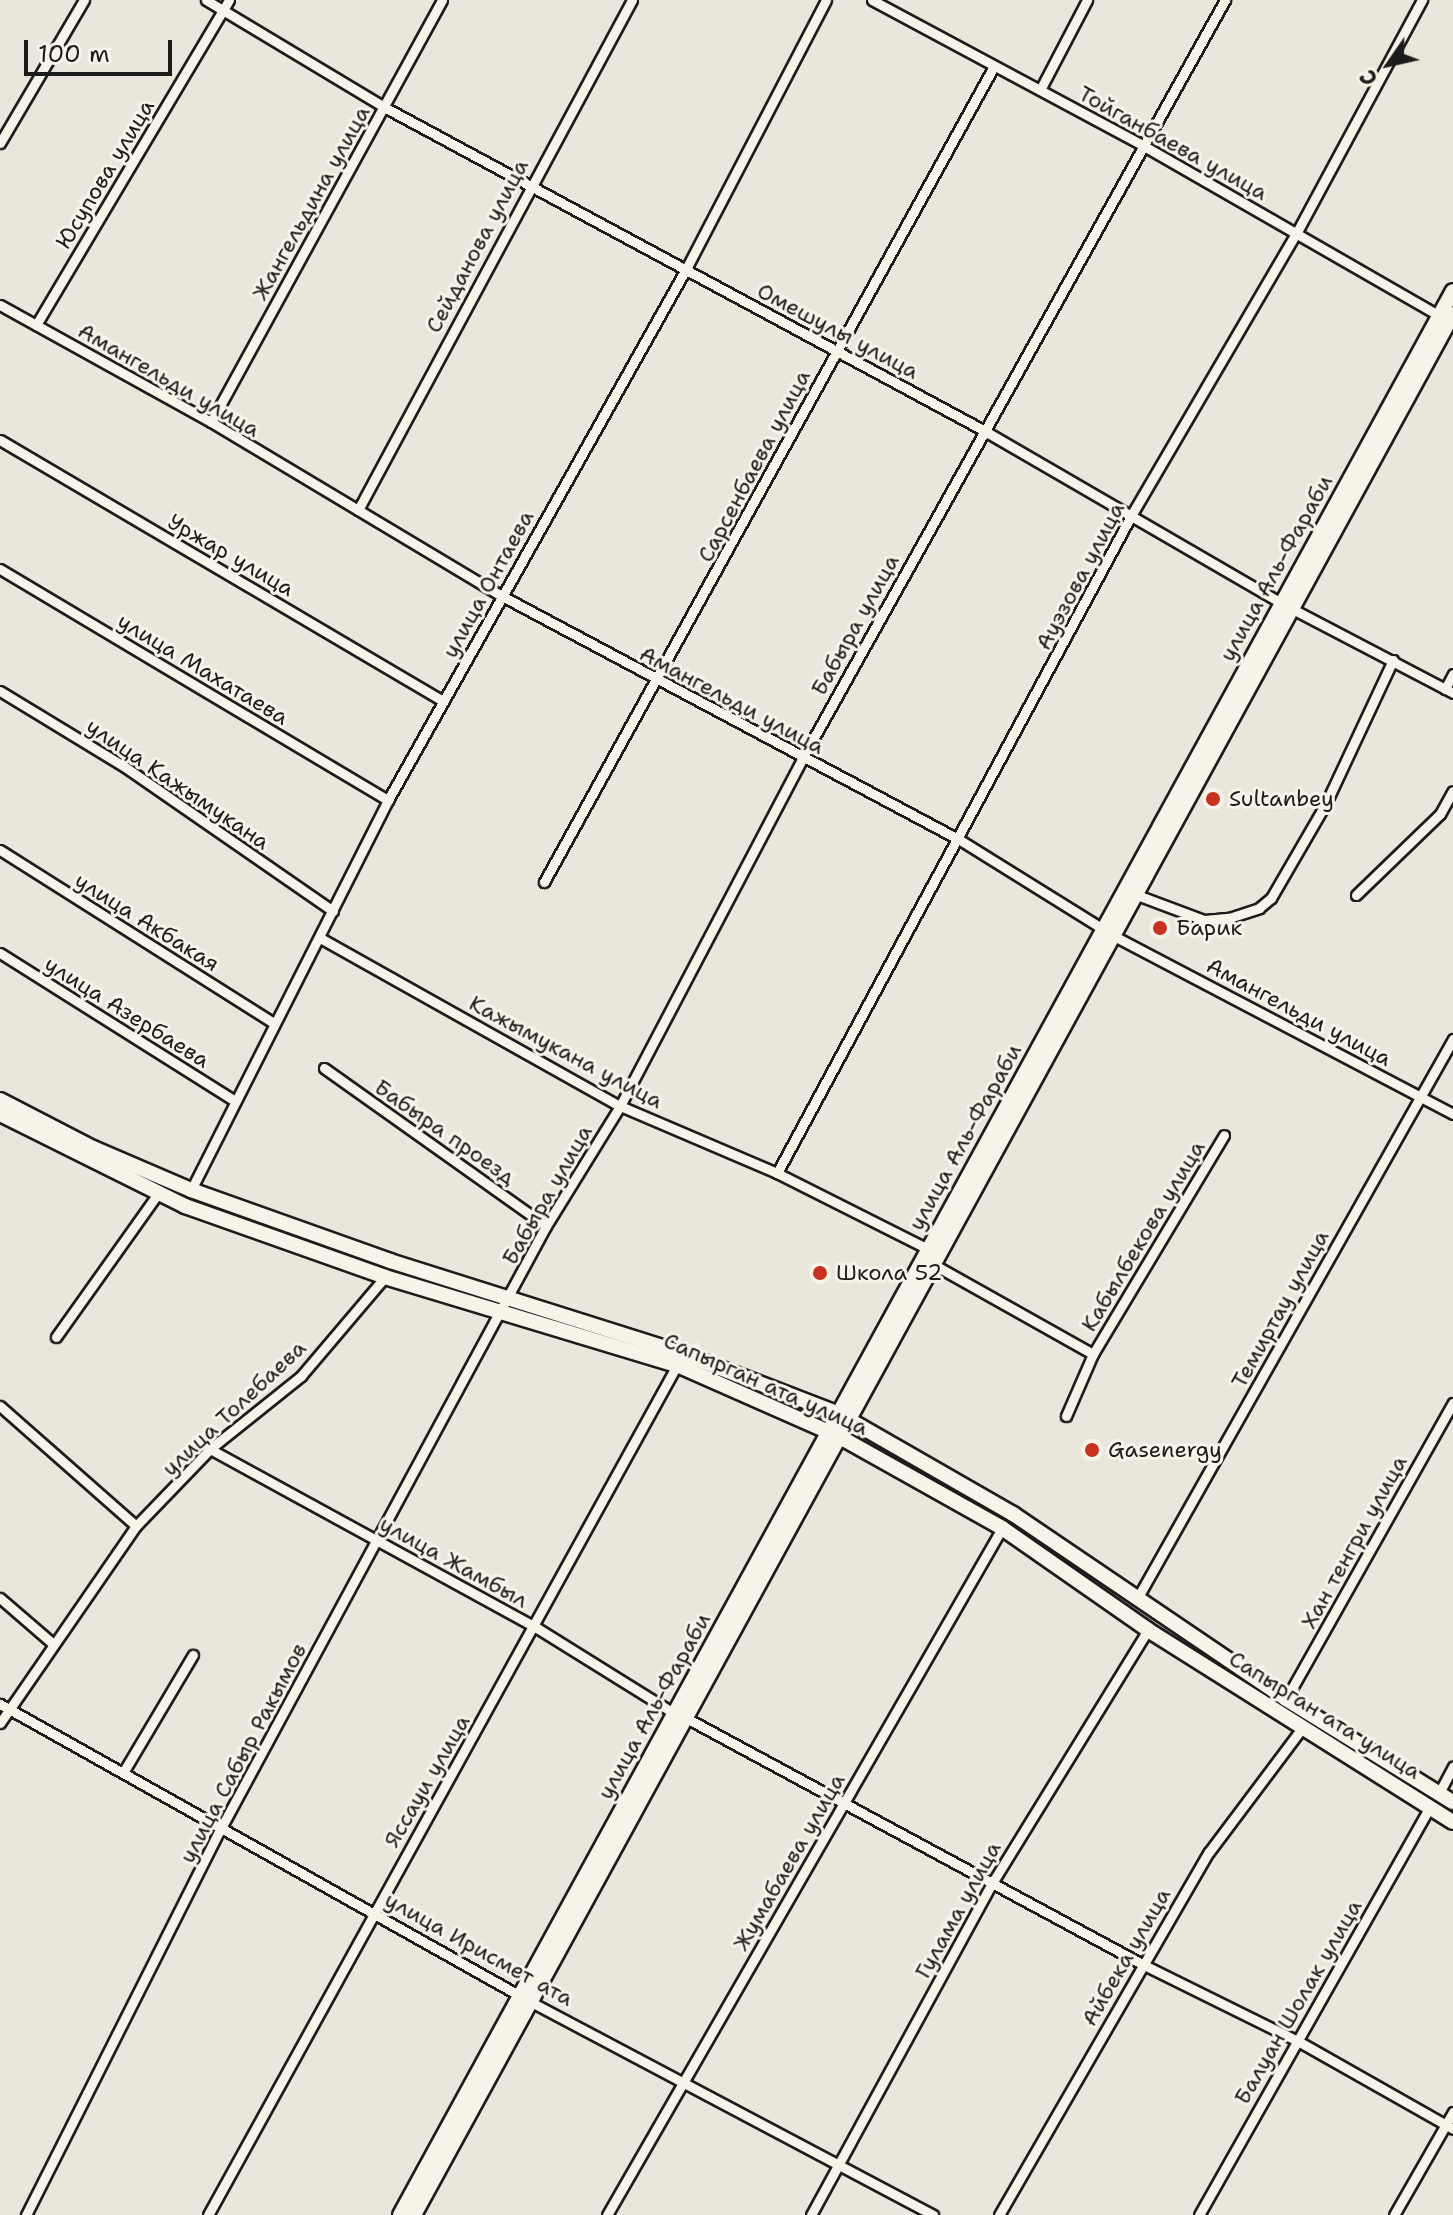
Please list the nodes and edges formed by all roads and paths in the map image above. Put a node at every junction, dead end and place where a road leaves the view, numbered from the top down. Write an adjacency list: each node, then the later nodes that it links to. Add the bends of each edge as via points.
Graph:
1 (84, 0): 15 (street)
2 (206, 0): 11 (street, Омешулы улица)
3 (229, 0): 11 (street, Юсупова улица)
4 (442, 0): 14 (street, Жангельдина улица)
5 (632, 0): 17 (street, Сейданова улица)
6 (826, 0): 19 (street, улица Онтаева)
7 (872, 0): 12 (street, Тойганбаева улица)
8 (1087, 0): 13 (street)
9 (1225, 0): 16 (street, Бабыра улица)
10 (1422, 0): 18 (street, Ауэзова улица)
11 (223, 10): 14 (street, Омешулы улица); 23 (street, Юсупова улица)
12 (994, 66): 13 (street, Тойганбаева улица); 24 (street, Сарсенбаева улица)
13 (1040, 90): 16 (street, Тойганбаева улица)
14 (384, 107): 17 (street, Омешулы улица); 25 (street, Жангельдина улица)
15 (0, 143)
16 (1144, 146): 18 (street, Тойганбаева улица); 26 (street, Бабыра улица)
17 (529, 185): 19 (street, Омешулы улица); 28 (street, Сейданова улица)
18 (1297, 232): 22 (street, Тойганбаева улица); 29 (street, Ауэзова улица)
19 (686, 269): 24 (street, Омешулы улица); 31 (street, улица Онтаева)
20 (1453, 291): 22 (main road, улица Аль-Фараби)
21 (0, 305): 23 (street, Амангельди улица)
22 (1449, 319): 32 (main road, улица Аль-Фараби)
23 (36, 325): 25 (street, Амангельди улица)
24 (836, 351): 26 (street, Омешулы улица); 35 (street, Сарсенбаева улица)
25 (211, 422): 28 (street, Амангельди улица)
26 (983, 430): 29 (street, Омешулы улица); 39 (street, Бабыра улица)
27 (0, 440): 38 (street, Уржар улица)
28 (358, 510): 31 (street, Амангельди улица)
29 (1132, 514): 32 (street, Омешулы улица); 42 (street, Ауэзова улица)
30 (0, 569): 41 (street, улица Махатаева)
31 (502, 596): 35 (street, Амангельди улица); 38 (street, улица Онтаева)
32 (1288, 606): 33 (street, Омешулы улица); 45 (main road, улица Аль-Фараби); 48 (main road, улица Аль-Фараби)
33 (1393, 660): 37 (street, Омешулы улица); 45 (street, via 1326,803 1271,898 1229,918 1204,920)
34 (1453, 674): 37 (street)
35 (658, 681): 39 (street, Амангельди улица); 44 (street, Сарсенбаева улица)
36 (0, 691): 47 (street, улица Кажымукана, via 125,767)
37 (1449, 691)
38 (443, 701): 41 (street, улица Онтаева)
39 (802, 759): 42 (street, Амангельди улица); 57 (street, Бабыра улица)
40 (1453, 791): 46 (street, via 1440,814)
41 (388, 800): 47 (street, улица Онтаева)
42 (960, 840): 48 (street, Амангельди улица); 61 (street, Ауэзова улица)
43 (0, 850): 51 (street, улица Акбакая)
44 (544, 882)
45 (1137, 895): 48 (main road, улица Аль-Фараби)
46 (1356, 895)
47 (333, 911): 49 (street, улица Онтаева)
48 (1109, 932): 54 (street, Амангельди улица); 65 (main road, улица Аль-Фараби)
49 (322, 939): 51 (street, улица Онтаева); 57 (street, Кажымукана улица)
50 (0, 953): 56 (street, улица Азербаева)
51 (274, 1023): 56 (street, улица Онтаева)
52 (1453, 1039): 54 (street, Темиртау улица)
53 (324, 1068): 64 (street, Бабыра проезд)
54 (1420, 1097): 59 (street, Амангельди улица); 81 (street, Темиртау улица)
55 (0, 1100): 62 (main road, Сапырган ата улица)
56 (235, 1101): 62 (street, улица Онтаева)
57 (620, 1106): 61 (street, Кажымукана улица); 64 (street, Бабыра улица)
58 (0, 1114): 63 (main road, Сапырган ата улица)
59 (1453, 1114)
60 (1224, 1135): 70 (street, Кабылбекова улица)
61 (777, 1173): 65 (street, Кажымукана улица)
62 (191, 1190): 67 (main road, Сапырган ата улица)
63 (157, 1195): 66 (main road, Сапырган ата улица); 69 (street)
64 (546, 1226): 67 (street, Бабыра улица)
65 (929, 1258): 70 (street, Кабылбекова улица); 75 (main road, улица Аль-Фараби)
66 (385, 1277): 68 (main road, Сапырган ата улица); 77 (street, улица Толебаева, via 301,1376)
67 (511, 1298): 68 (street, Бабыра улица); 75 (main road, Сапырган ата улица, via 681,1353)
68 (503, 1313): 71 (main road, Сапырган ата улица); 80 (street, улица Сабыр Ракымов)
69 (56, 1337)
70 (1093, 1354): 74 (street)
71 (677, 1365): 76 (main road, Сапырган ата улица); 83 (street, Яссауи улица)
72 (1453, 1403): 87 (street, Хан тенгри улица)
73 (0, 1406): 78 (street)
74 (1066, 1416)
75 (844, 1417): 76 (main road, улица Аль-Фараби); 81 (main road, Сапырган ата улица, via 1013,1514)
76 (834, 1434): 79 (main road, Сапырган ата улица); 90 (main road, улица Аль-Фараби)
77 (210, 1449): 78 (street, улица Толебаева); 80 (street, улица Жамбыл)
78 (136, 1526): 85 (street, улица Толебаева)
79 (1002, 1528): 84 (main road, Сапырган ата улица); 96 (street, Жумабаева улица)
80 (379, 1541): 83 (street, улица Жамбыл); 100 (street, улица Сабыр Ракымов)
81 (1138, 1597): 87 (main road, Сапырган ата улица)
82 (0, 1598): 85 (street)
83 (537, 1628): 90 (street, улица Жамбыл); 102 (street, Яссауи улица)
84 (1148, 1630): 92 (main road, Сапырган ата улица); 101 (street, Гулама улица)
85 (51, 1642): 89 (street, улица Толебаева)
86 (193, 1655): 94 (street)
87 (1286, 1699): 95 (main road, Сапырган ата улица)
88 (0, 1704): 89 (street, улица Ирисмет ата)
89 (12, 1707): 91 (street, улица Толебаева); 94 (street, улица Ирисмет ата)
90 (682, 1716): 96 (street, улица Жамбыл); 104 (main road, улица Аль-Фараби)
91 (0, 1723)
92 (1302, 1728): 98 (main road, Сапырган ата улица); 103 (street, Айбека улица, via 1209,1852)
93 (1453, 1767): 95 (street)
94 (124, 1771): 100 (street, улица Ирисмет ата)
95 (1439, 1793): 97 (main road, Сапырган ата улица)
96 (847, 1800): 101 (street, улица Жамбыл); 106 (street, Жумабаева улица)
97 (1453, 1802)
98 (1430, 1807): 99 (main road, Сапырган ата улица); 105 (street, Балуан Шолак улица)
99 (1453, 1822)
100 (221, 1828): 102 (street, улица Ирисмет ата); 110 (street, улица Сабыр Ракымов)
101 (994, 1880): 103 (street, улица Жамбыл); 109 (street, Гулама улица)
102 (372, 1910): 104 (street, улица Ирисмет ата); 111 (street, Яссауи улица)
103 (1142, 1964): 105 (street, улица Жамбыл); 117 (street, Айбека улица)
104 (526, 1999): 106 (street, улица Ирисмет ата); 112 (main road, улица Аль-Фараби); 113 (main road, улица Аль-Фараби)
105 (1296, 2040): 108 (street, улица Жамбыл); 118 (street, Балуан Шолак улица)
106 (683, 2079): 109 (street, улица Ирисмет ата); 114 (street, Жумабаева улица)
107 (1453, 2112): 108 (street)
108 (1449, 2127): 119 (street)
109 (839, 2164): 115 (street, Гулама улица); 116 (street, улица Ирисмет ата)
110 (26, 2215)
111 (208, 2215)
112 (400, 2215)
113 (414, 2215)
114 (607, 2215)
115 (811, 2215)
116 (933, 2215)
117 (999, 2215)
118 (1199, 2215)
119 (1394, 2215)

